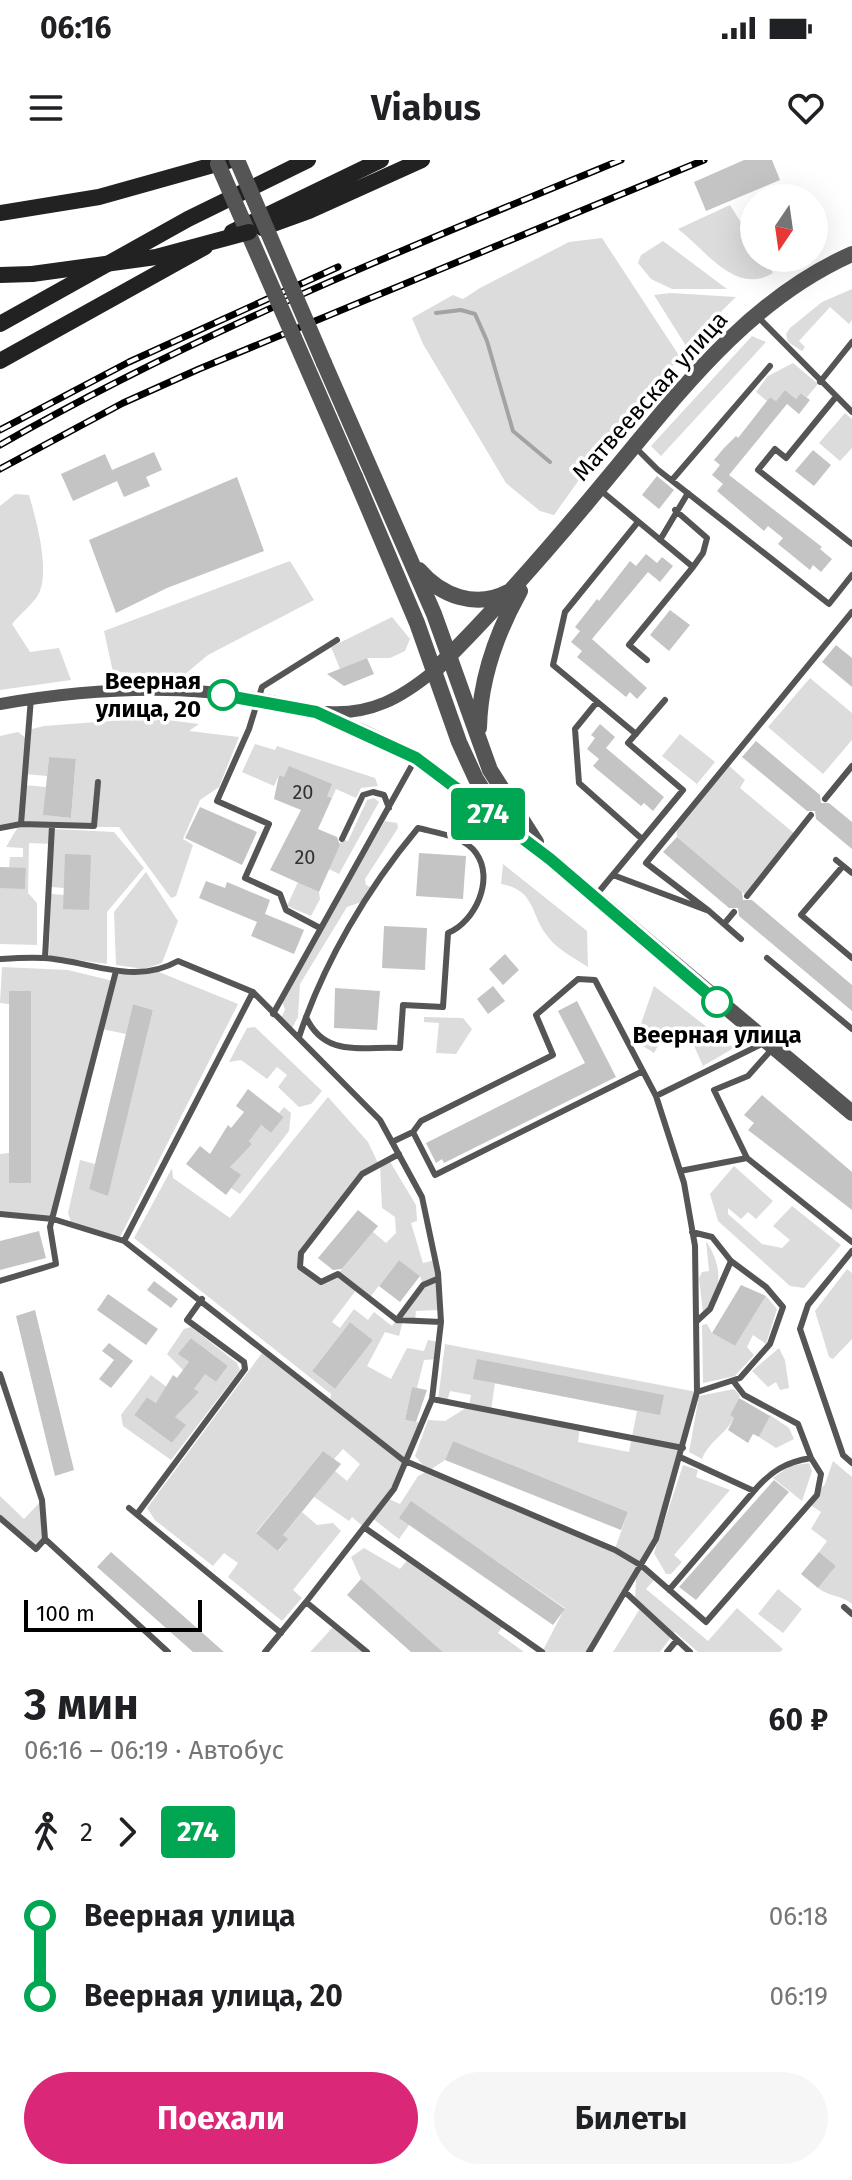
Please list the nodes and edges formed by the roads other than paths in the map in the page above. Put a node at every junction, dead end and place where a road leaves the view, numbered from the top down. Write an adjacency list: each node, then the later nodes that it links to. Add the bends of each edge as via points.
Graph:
1 (237, 160): 7 (street, bridge)
2 (308, 160): 12 (main road, via 188,219)
3 (381, 160): 14 (main road, via 215,241)
4 (422, 160): 7 (main road)
5 (224, 162): 6 (main road, via 99,197); 8 (street, bridge)
6 (0, 213)
7 (267, 226): 8 (main road, bridge); 27 (street, bridge)
8 (249, 232): 10 (main road, bridge, via 156,257); 36 (street, bridge)
9 (852, 254): 11 (street, Матвеевская улица, via 791,287)
10 (0, 275)
11 (756, 315): 16 (lane); 19 (street, Матвеевская улица, via 694,374)
12 (0, 324)
13 (852, 342): 16 (lane)
14 (0, 361)
15 (770, 366): 20 (lane)
16 (820, 382): 17 (lane)
17 (835, 398): 18 (lane); 26 (lane, via 786,458 775,449 758,470)
18 (852, 412)
19 (634, 446): 20 (lane); 21 (street, Матвеевская улица)
20 (672, 480): 22 (lane)
21 (599, 489): 24 (lane); 28 (street, Матвеевская улица)
22 (688, 493): 23 (lane); 30 (lane, via 829,604)
23 (675, 510): 25 (lane); 29 (lane, via 707,538)
24 (638, 522): 25 (lane); 40 (lane, via 560,624 553,665)
25 (660, 540): 29 (lane)
26 (852, 544)
27 (410, 558): 31 (street, via 449,595 483,600); 34 (street)
28 (537, 560): 31 (street); 44 (street, via 495,640 480,707)
29 (693, 567): 35 (lane, via 629,645)
30 (852, 575)
31 (510, 592): 34 (street)
32 (852, 612): 56 (lane)
33 (337, 640): 38 (lane, via 262,687)
34 (449, 656): 36 (street); 44 (street)
35 (647, 660)
36 (434, 671): 42 (street, via 389,703 365,710); 55 (street, via 476,779)
37 (31, 698): 38 (street, via 158,690); 41 (street); 51 (lane)
38 (258, 700): 42 (street); 67 (lane, via 217,801 269,824 245,878 280,894 286,910)
39 (665, 700): 43 (lane)
40 (597, 702): 43 (lane); 58 (lane, via 575,729 579,783)
41 (0, 704)
42 (316, 712): 45 (street)
43 (636, 734): 53 (lane, via 628,743 683,790)
44 (479, 742): 59 (street, via 505,799)
45 (416, 758): 49 (lane); 55 (street)
46 (852, 766): 48 (lane)
47 (98, 782): 52 (lane, via 94,826)
48 (825, 799)
49 (389, 808): 57 (lane, via 384,795 363,795); 67 (lane)
50 (811, 815): 62 (lane)
51 (21, 824): 52 (lane); 54 (lane)
52 (52, 826): 69 (lane)
53 (654, 826): 56 (lane); 58 (lane)
54 (0, 828)
55 (507, 828): 59 (street)
56 (667, 838): 64 (lane, via 646,863)
57 (342, 839)
58 (642, 839): 61 (lane)
59 (550, 859): 63 (street)
60 (852, 873): 71 (lane, via 840,863 801,915)
61 (613, 875): 63 (lane); 64 (lane)
62 (747, 896)
63 (595, 897): 79 (street)
64 (709, 911): 66 (lane)
65 (734, 912): 66 (lane)
66 (724, 924): 68 (lane)
67 (320, 928): 75 (lane)
68 (741, 939)
69 (45, 958): 72 (lane); 73 (lane)
70 (767, 958): 77 (lane)
71 (852, 958)
72 (0, 959)
73 (116, 971): 74 (lane, via 153,973 178,961); 89 (lane)
74 (253, 992): 75 (lane); 91 (lane)
75 (273, 1014): 78 (lane)
76 (306, 1017): 76 (lane, via 319,980 418,828 451,836 475,851 482,866 478,907 448,933 443,1007 403,1005 400,1048 329,1045); 78 (lane)
77 (852, 1029)
78 (299, 1037): 84 (lane, via 380,1120)
79 (769, 1045): 81 (lane); 82 (street); 86 (lane, via 748,1076 714,1090)
80 (643, 1071): 81 (lane); 83 (lane, via 435,1175); 83 (lane, via 595,980 578,979 536,1015 553,1055 421,1121)
81 (656, 1096): 87 (lane)
82 (852, 1113)
83 (413, 1132): 84 (lane)
84 (392, 1142): 85 (lane)
85 (399, 1154): 95 (lane, via 422,1197); 98 (lane, via 362,1174 301,1253 300,1267 321,1282 338,1274)
86 (747, 1158): 87 (lane); 92 (lane)
87 (680, 1171): 90 (lane)
88 (0, 1214): 89 (lane)
89 (53, 1219): 91 (lane); 96 (lane, via 56,1264)
90 (692, 1232): 94 (lane, via 712,1237); 99 (lane)
91 (124, 1241): 97 (lane)
92 (852, 1242)
93 (852, 1251): 109 (lane, via 808,1305 800,1329 843,1455)
94 (731, 1261): 99 (lane, via 710,1309); 102 (lane, via 783,1307 770,1344)
95 (437, 1279): 98 (lane, via 423,1285); 100 (lane)
96 (0, 1281)
97 (202, 1299): 108 (lane); 112 (lane, via 187,1320 244,1362 245,1369)
98 (397, 1320): 100 (lane)
99 (697, 1321): 103 (lane)
100 (441, 1322): 104 (lane)
101 (0, 1374): 115 (lane, via 42,1500)
102 (734, 1382): 103 (lane); 107 (lane, via 744,1395 798,1424)
103 (697, 1392): 105 (lane)
104 (432, 1399): 105 (lane); 108 (lane)
105 (683, 1448): 106 (lane)
106 (680, 1457): 110 (lane); 116 (lane, via 656,1539)
107 (811, 1458): 110 (lane, via 790,1462); 117 (lane, via 821,1474 817,1495 706,1622)
108 (403, 1460): 114 (lane, via 394,1489); 116 (lane)
109 (852, 1463)
110 (754, 1491): 117 (lane)
111 (129, 1508): 112 (lane)
112 (137, 1514): 122 (lane)
113 (0, 1518): 115 (lane, via 36,1549)
114 (365, 1528): 119 (lane); 127 (lane)
115 (45, 1539): 124 (lane)
116 (642, 1566): 117 (lane); 118 (lane)
117 (669, 1590)
118 (625, 1592): 123 (lane); 128 (lane)
119 (306, 1602): 122 (lane); 126 (lane)
120 (844, 1607): 121 (lane)
121 (852, 1614)
122 (281, 1633): 125 (lane)
123 (677, 1640): 129 (lane); 130 (lane)
124 (168, 1652)
125 (265, 1652)
126 (367, 1652)
127 (542, 1652)
128 (589, 1652)
129 (667, 1652)
130 (690, 1652)

